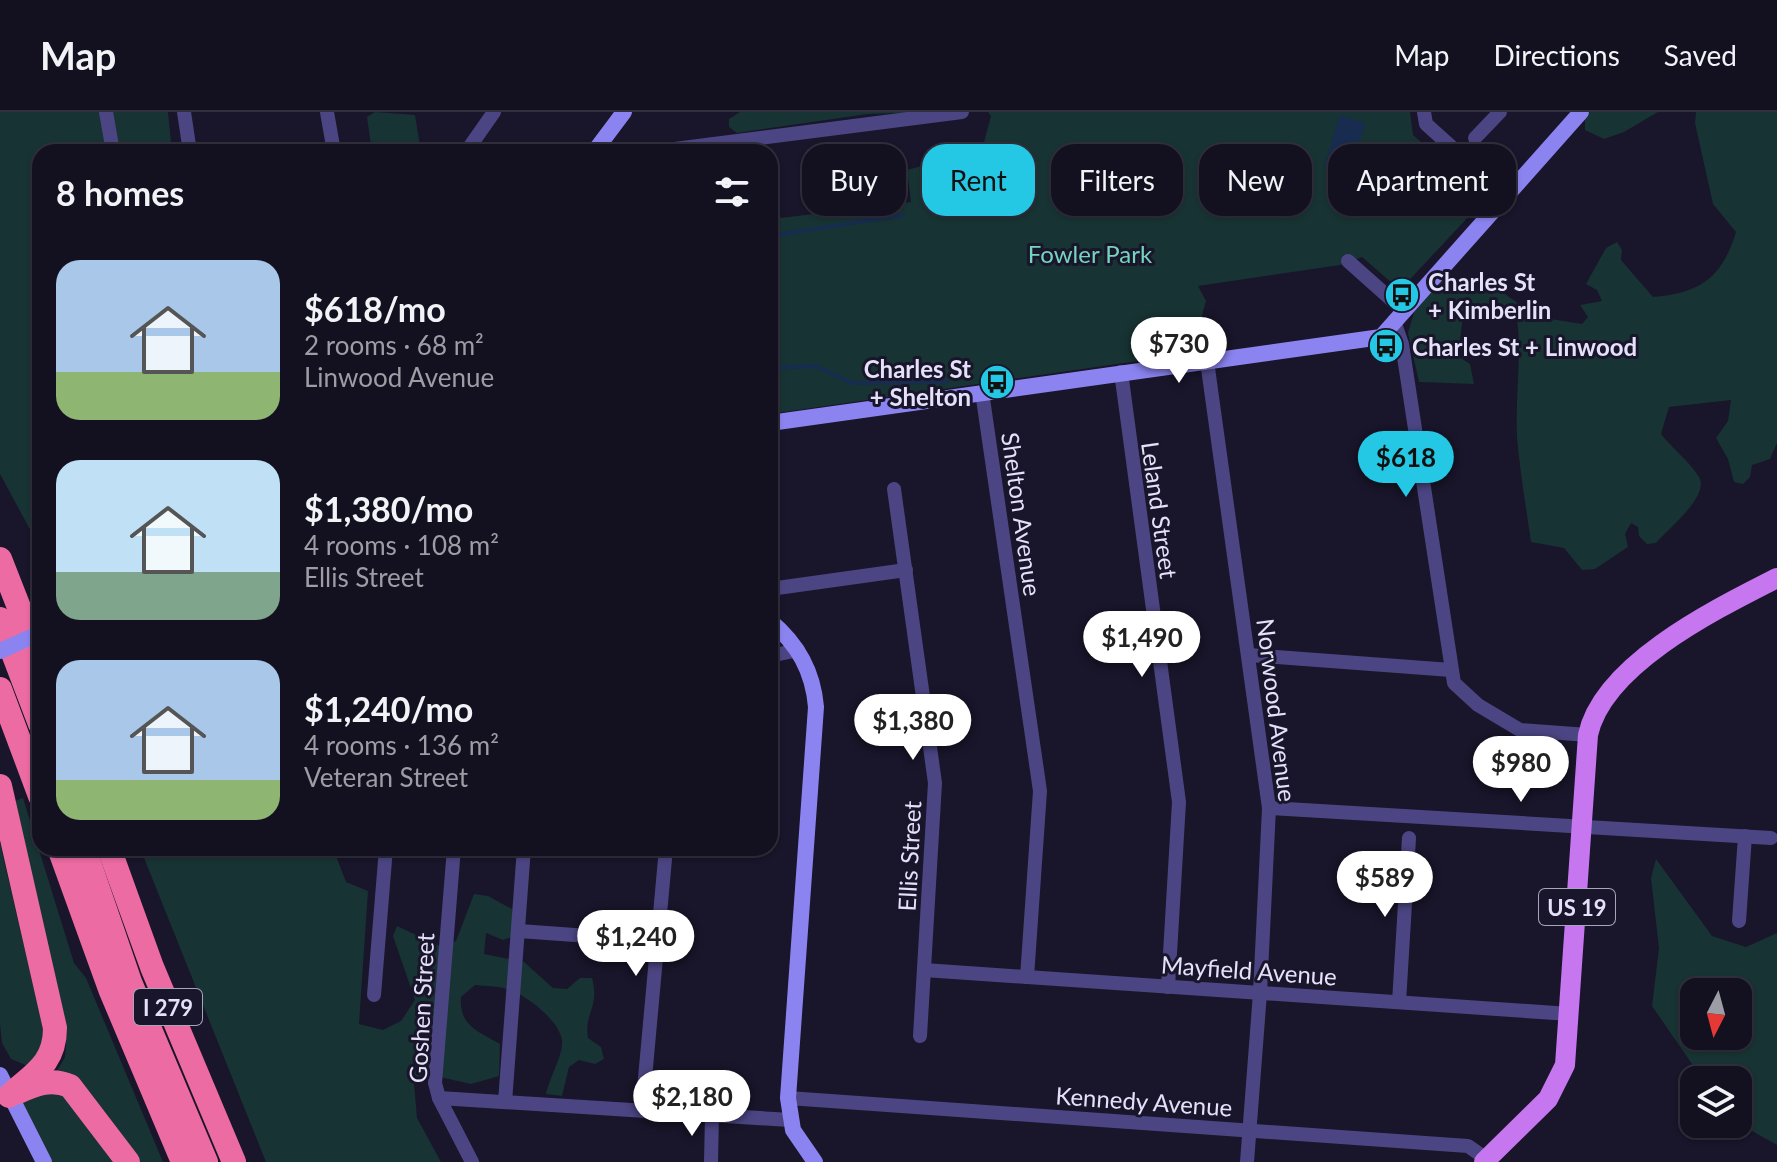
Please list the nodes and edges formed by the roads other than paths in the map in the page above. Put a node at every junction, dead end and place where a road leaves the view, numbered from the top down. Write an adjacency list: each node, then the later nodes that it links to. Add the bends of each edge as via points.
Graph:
1 (106, 112): 11 (street)
2 (184, 112): 12 (street)
3 (327, 112): 13 (street)
4 (494, 112): 14 (street)
5 (624, 112): 15 (street)
6 (962, 112): 16 (street)
7 (1424, 112): 17 (street, via 1426,124)
8 (1500, 112): 10 (street)
9 (1581, 112): 18 (street)
10 (1475, 138)
11 (112, 144)
12 (189, 144)
13 (333, 144)
14 (472, 144)
15 (600, 144)
16 (713, 144)
17 (1448, 144)
18 (1516, 185)
19 (1488, 216): 21 (street)
20 (1348, 261): 21 (street)
21 (1399, 316): 22 (street, via 1381,337); 39 (street)
22 (1207, 361): 23 (street); 38 (street, Norwood Avenue)
23 (1121, 372): 24 (street); 62 (street, Leland Street, via 1179,802)
24 (982, 392): 25 (street); 61 (street, Shelton Avenue, via 1040,791)
25 (778, 422)
26 (894, 489): 28 (street, Ellis Street)
27 (0, 559): 34 (highway)
28 (906, 570): 30 (street); 60 (street, Ellis Street, via 935,783)
29 (1777, 578): 42 (main road, US 19, via 1706,614 1659,648 1603,699)
30 (778, 588)
31 (0, 619): 41 (highway)
32 (778, 629): 35 (street)
33 (32, 637): 36 (street, bridge)
34 (32, 641)
35 (798, 650): 37 (street); 70 (street, via 815,695 816,748)
36 (0, 651)
37 (778, 654)
38 (1249, 655): 39 (street); 45 (street, Norwood Avenue)
39 (1451, 670): 42 (street, via 1466,696 1515,728)
40 (0, 689): 43 (highway)
41 (32, 703)
42 (1588, 735): 46 (main road, US 19)
43 (32, 775)
44 (0, 786): 68 (highway, via 55,1028 48,1061)
45 (1269, 808): 46 (street); 63 (street, Norwood Avenue)
46 (1582, 826): 47 (street); 66 (main road, US 19)
47 (1745, 836): 49 (street); 57 (street)
48 (1409, 838): 65 (street)
49 (1771, 838)
50 (62, 856): 79 (highway, I 279, via 110,989)
51 (87, 856): 80 (highway, via 130,982)
52 (112, 856): 81 (highway, I 279)
53 (385, 856): 64 (street)
54 (453, 856): 69 (street, Goshen Street, via 435,1083)
55 (524, 856): 58 (street)
56 (665, 856): 59 (street)
57 (1739, 921)
58 (519, 931): 59 (street); 71 (street)
59 (658, 941): 72 (street)
60 (924, 970): 61 (street, Mayfield Avenue); 67 (street, Ellis Street)
61 (1027, 977): 62 (street, Mayfield Avenue)
62 (1168, 987): 63 (street, Mayfield Avenue)
63 (1260, 993): 65 (street, Mayfield Avenue); 75 (street, Norwood Avenue)
64 (374, 995)
65 (1399, 1002): 66 (street, Mayfield Avenue)
66 (1570, 1014): 76 (main road, US 19, via 1567,1053 1555,1088)
67 (920, 1036)
68 (3, 1091): 77 (street); 78 (highway, via 39,1083 70,1086)
69 (439, 1098): 71 (street); 82 (street, Goshen Street)
70 (788, 1098): 74 (street); 75 (street, Kennedy Avenue)
71 (505, 1102): 72 (street)
72 (642, 1111): 73 (street)
73 (712, 1115): 74 (street); 83 (street)
74 (790, 1120): 84 (street)
75 (1249, 1130): 76 (street, Kennedy Avenue, via 1468,1146); 85 (street, Norwood Avenue)
76 (1488, 1161)
77 (44, 1162)
78 (128, 1162)
79 (183, 1162)
80 (206, 1162)
81 (234, 1162)
82 (472, 1162)
83 (711, 1162)
84 (815, 1162)
85 (1247, 1162)

